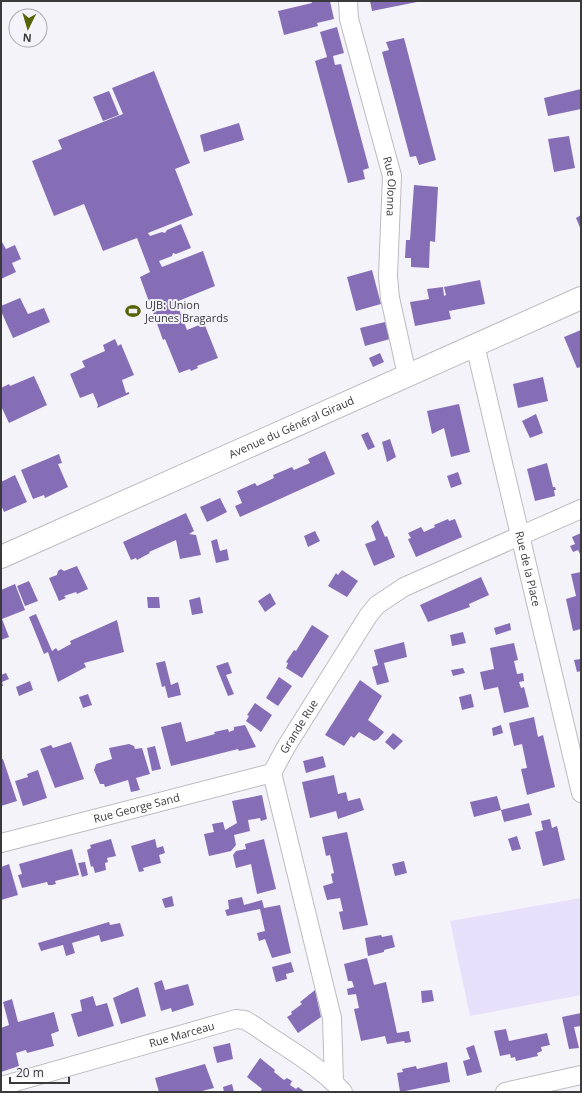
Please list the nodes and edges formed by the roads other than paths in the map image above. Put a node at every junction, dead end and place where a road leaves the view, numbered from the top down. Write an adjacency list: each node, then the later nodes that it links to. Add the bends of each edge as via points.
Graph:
1 (348, 1): 4 (street, Rue Olonna, via 349,19 392,176 388,276 390,298)
2 (581, 298): 3 (main road, Avenue du Général Giraud)
3 (475, 345): 4 (main road, Avenue du Général Giraud); 6 (street, Rue de la Place)
4 (407, 375): 7 (main road, Avenue du Général Giraud)
5 (581, 509): 6 (street, Grande Rue)
6 (519, 536): 8 (street, Grande Rue, via 404,587 377,605 286,746); 9 (street, Rue de la Place)
7 (1, 557)
8 (272, 773): 10 (street, Rue George Sand); 13 (street, via 332,1018)
9 (581, 793)
10 (1, 843)
11 (581, 1075): 14 (street)
12 (1, 1086): 13 (street, Rue Marceau, via 236,1019 245,1020 255,1026)
13 (339, 1087)
14 (505, 1092)

